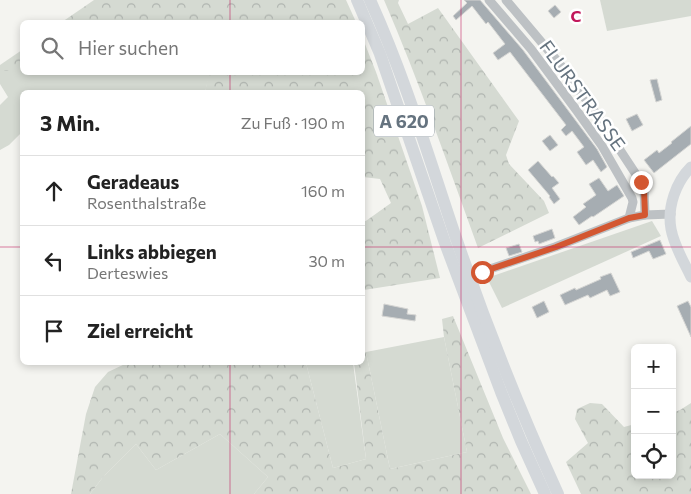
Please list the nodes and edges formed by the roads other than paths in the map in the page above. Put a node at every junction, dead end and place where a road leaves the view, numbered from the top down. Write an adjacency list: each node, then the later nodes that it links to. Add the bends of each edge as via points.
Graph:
1 (357, 0): 9 (highway, A 620)
2 (370, 0): 9 (highway, A 620, via 403,80)
3 (489, 0): 8 (street, FLURSTRASSE, via 531,49 602,146 632,198)
4 (506, 0): 7 (street, via 559,63 641,182)
5 (691, 166): 6 (main road, via 678,185)
6 (671, 214): 7 (street); 11 (main road, via 673,239)
7 (645, 215): 8 (street)
8 (629, 218): 10 (street)
9 (451, 241): 12 (highway, A 620)
10 (482, 272)
11 (691, 277)
12 (491, 351): 13 (highway, A 620, via 518,433); 14 (highway, A 620)
13 (545, 494)
14 (558, 494)

